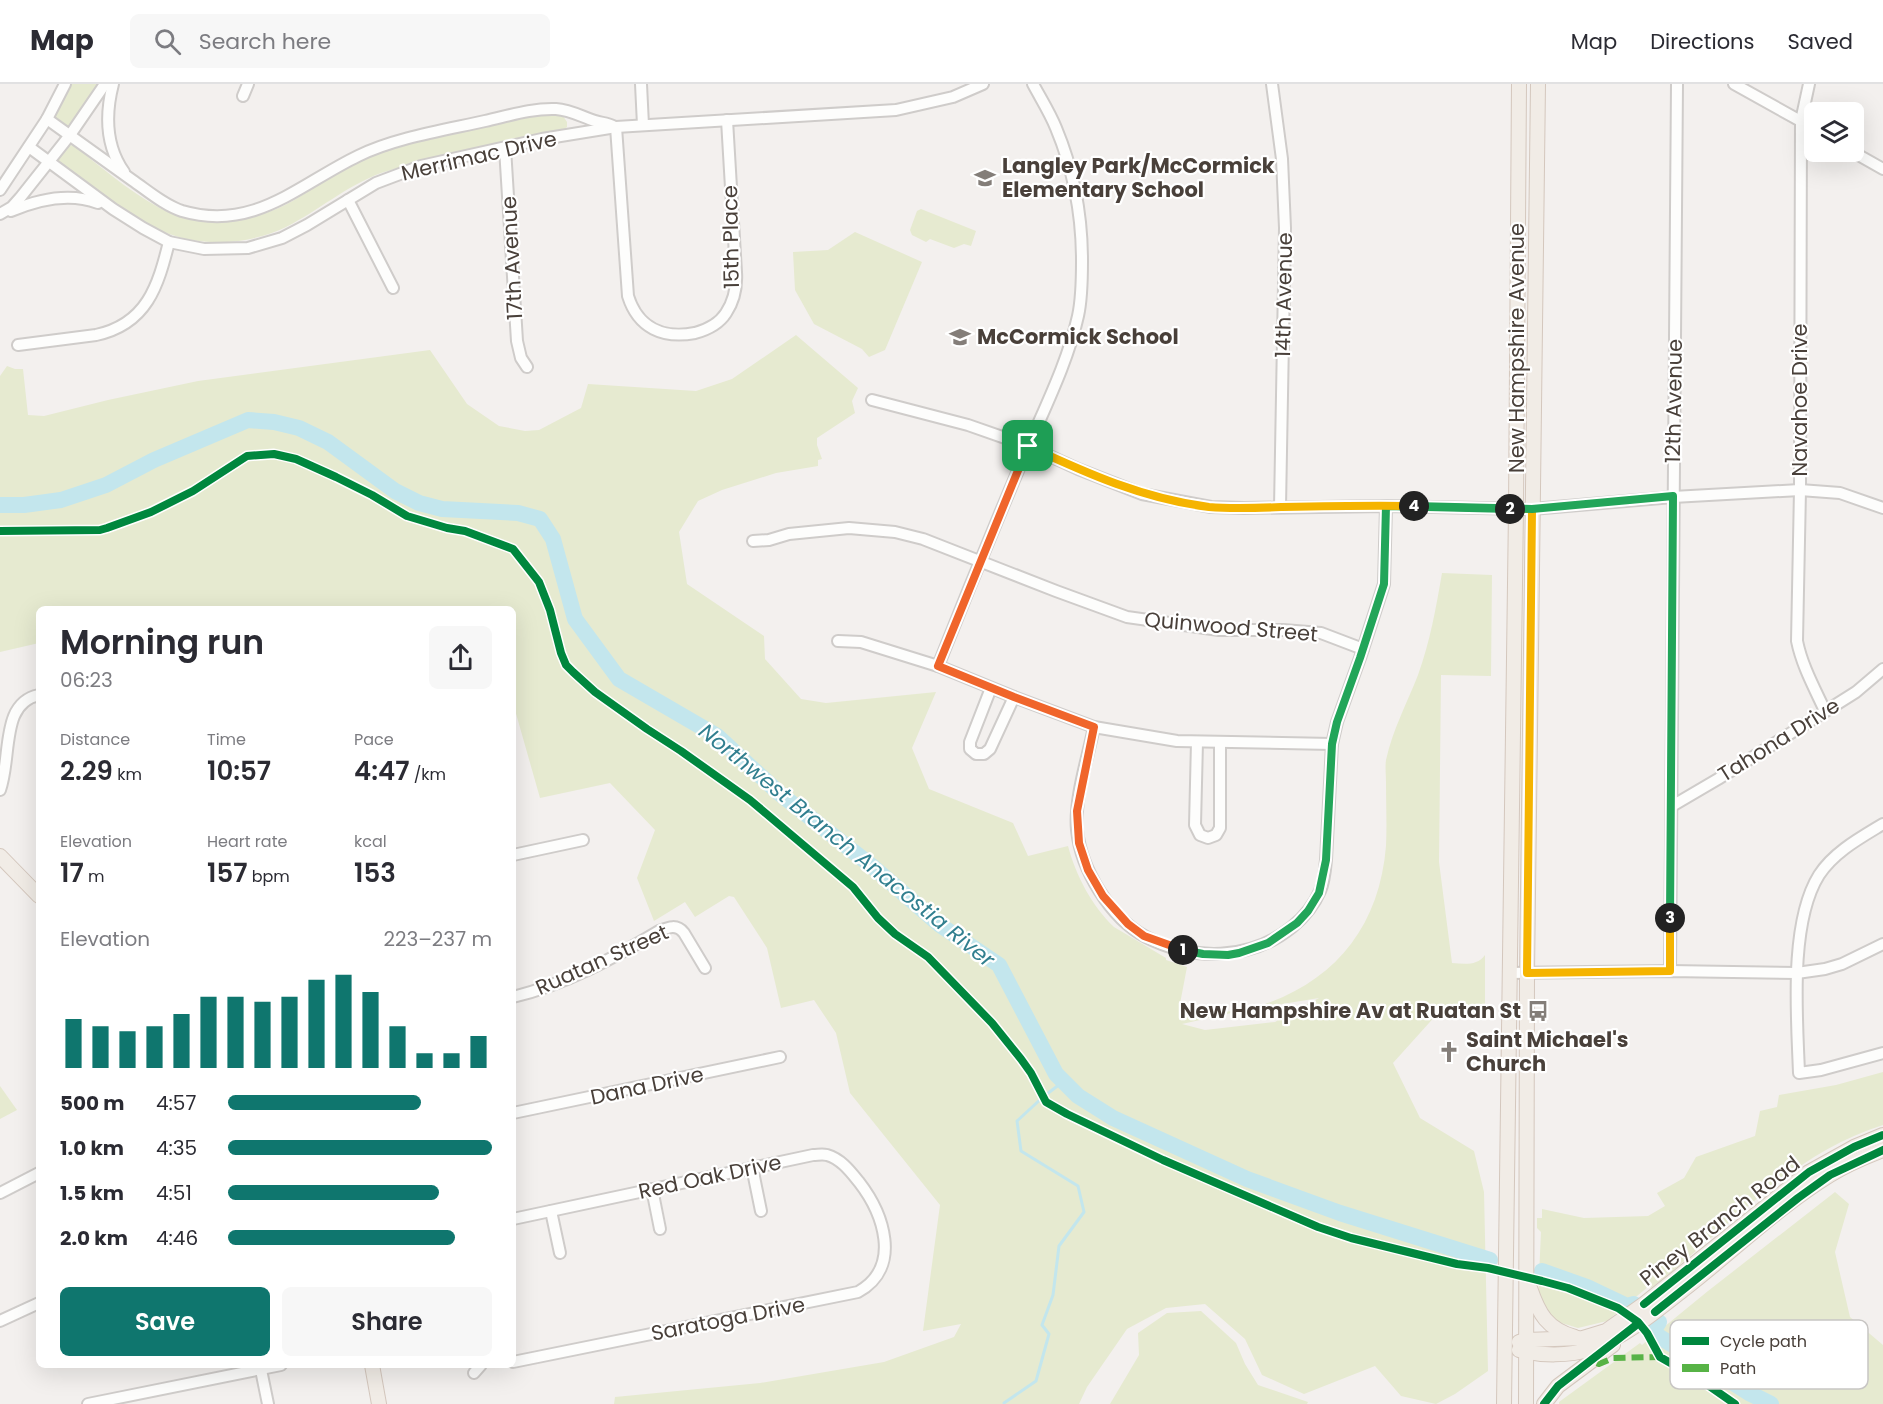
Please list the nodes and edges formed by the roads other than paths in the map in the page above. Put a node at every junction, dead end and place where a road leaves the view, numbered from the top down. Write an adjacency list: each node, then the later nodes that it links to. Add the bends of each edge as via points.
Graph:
1 (64, 84): 16 (street)
2 (105, 84): 22 (street)
3 (112, 84): 29 (street, via 109,137 118,162)
4 (248, 84): 14 (street)
5 (641, 84): 20 (street)
6 (983, 84): 17 (street, Merrimac Drive, via 953,97 896,110)
7 (1033, 84): 39 (street, via 1055,126 1072,175 1081,223 1082,276 1078,316 1052,395)
8 (1272, 84): 43 (street, 14th Avenue, via 1282,159 1285,228)
9 (1519, 84): 45 (main road, New Hampshire Avenue)
10 (1538, 84): 46 (main road, New Hampshire Avenue)
11 (1677, 84): 41 (street, 12th Avenue)
12 (1734, 84): 18 (street)
13 (1809, 84): 18 (street, Navahoe Drive)
14 (243, 96)
15 (568, 110): 21 (street, Merrimac Drive); 23 (street, via 572,127); 29 (street, Merrimac Drive, via 536,110 381,147 272,204 239,215 206,216 180,210)
16 (47, 119): 22 (street, Merrimac Drive); 24 (street)
17 (727, 120): 20 (street, Merrimac Drive); 21 (street, 15th Place, via 737,283 726,314 718,322 701,331 681,334 662,333 643,322 630,305)
18 (1801, 121): 19 (street); 40 (street, Navahoe Drive)
19 (1804, 123)
20 (643, 125): 21 (street, Merrimac Drive)
21 (616, 127): 23 (street, Merrimac Drive)
22 (70, 135): 27 (street); 29 (street, Merrimac Drive)
23 (563, 136): 25 (street, Merrimac Drive)
24 (29, 147): 27 (street, Merrimac Drive); 30 (street)
25 (505, 147): 31 (street, Merrimac Drive, via 406,171); 37 (street, 17th Avenue, via 517,341)
26 (1864, 158): 28 (street)
27 (49, 162): 32 (street, Merrimac Drive); 33 (street, via 12,207)
28 (1883, 169)
29 (130, 179)
30 (0, 190)
31 (348, 200): 34 (street, Merrimac Drive, via 290,234 260,246 219,250); 35 (street)
32 (113, 209): 33 (street, via 86,199 45,199); 34 (street, Merrimac Drive)
33 (0, 215)
34 (169, 242): 36 (street, via 151,296 125,325 96,336)
35 (393, 288)
36 (18, 345)
37 (527, 367)
38 (872, 400): 39 (street, via 968,425)
39 (1028, 446): 43 (street, via 1142,494 1211,507); 48 (street)
40 (1800, 490): 41 (street); 44 (street, via 1840,493); 56 (street, Navahoe Drive, via 1797,641)
41 (1673, 496): 46 (street); 62 (street, 12th Avenue)
42 (1386, 506): 43 (street); 45 (street); 50 (street, via 1384,584)
43 (1280, 507)
44 (1883, 508)
45 (1516, 509): 46 (street); 71 (main road, New Hampshire Avenue)
46 (1532, 509): 72 (main road, New Hampshire Avenue)
47 (753, 541): 48 (street, Quinwood Street, via 815,530 882,530 923,539)
48 (981, 561): 50 (street, Quinwood Street, via 1127,617 1219,630 1321,633); 51 (street)
49 (838, 641): 51 (street, via 861,642)
50 (1363, 649): 60 (street)
51 (938, 666): 53 (street)
52 (1883, 669): 56 (street, Tahona Drive)
53 (991, 688): 55 (street); 55 (street, via 969,742 976,754 990,749)
54 (36, 696): 61 (street, via 18,703 8,714)
55 (1014, 697): 57 (street)
56 (1825, 711): 62 (street, Tahona Drive)
57 (1094, 727): 58 (street); 60 (street, via 1077,811 1079,843 1088,870 1103,896 1144,936 1203,954 1228,955 1253,949 1280,936 1308,911 1324,876)
58 (1197, 742): 59 (street); 59 (street, via 1196,825 1200,835 1208,838 1220,828)
59 (1220, 742): 60 (street)
60 (1332, 744)
61 (0, 790)
62 (1672, 806): 70 (street, 12th Avenue)
63 (1883, 824): 73 (street, via 1840,852 1819,874 1803,915)
64 (583, 840): 65 (street)
65 (516, 854)
66 (0, 856): 67 (main road)
67 (36, 893)
68 (1883, 944): 73 (street, via 1842,964)
69 (705, 968): 74 (street, Ruatan Street, via 684,933 673,926 598,966)
70 (1670, 971): 72 (street); 73 (street)
71 (1509, 973): 72 (street); 96 (main road, New Hampshire Avenue)
72 (1527, 973): 90 (main road, New Hampshire Avenue)
73 (1797, 973): 75 (street, via 1799,1073)
74 (516, 996)
75 (1883, 1053)
76 (780, 1058): 77 (street, Dana Drive)
77 (516, 1112)
78 (1883, 1135): 92 (main road, Piney Branch Road, via 1809,1173)
79 (1883, 1150): 92 (main road, Piney Branch Road, via 1830,1175)
80 (752, 1167): 82 (street, Red Oak Drive); 85 (street); 86 (street, Red Oak Drive, via 824,1154 850,1171)
81 (36, 1175): 83 (street)
82 (652, 1189): 84 (street, Red Oak Drive); 88 (street)
83 (0, 1193)
84 (551, 1211): 87 (street, Red Oak Drive); 89 (street)
85 (761, 1211)
86 (879, 1216): 98 (street, Saratoga Drive, via 885,1237 883,1261 873,1281 858,1292)
87 (516, 1218)
88 (660, 1229)
89 (560, 1253)
90 (1527, 1280): 95 (main road, via 1541,1316 1560,1331); 97 (main road, New Hampshire Avenue)
91 (36, 1304): 93 (street)
92 (1650, 1308): 94 (main road, Piney Branch Road)
93 (0, 1321)
94 (1630, 1322): 95 (main road, Piney Branch Road); 97 (main road, Piney Branch Road, via 1607,1342 1581,1351 1554,1354); 107 (main road, via 1558,1386)
95 (1583, 1338): 97 (main road, Piney Branch Road)
96 (1505, 1346): 97 (main road, Piney Branch Road); 105 (main road, New Hampshire Avenue)
97 (1526, 1346): 106 (main road, New Hampshire Avenue)
98 (516, 1361)
99 (255, 1368): 102 (street)
100 (260, 1368): 103 (street)
101 (373, 1368): 104 (main road)
102 (88, 1404)
103 (268, 1404)
104 (379, 1404)
105 (1504, 1404)
106 (1526, 1404)
107 (1544, 1404)

